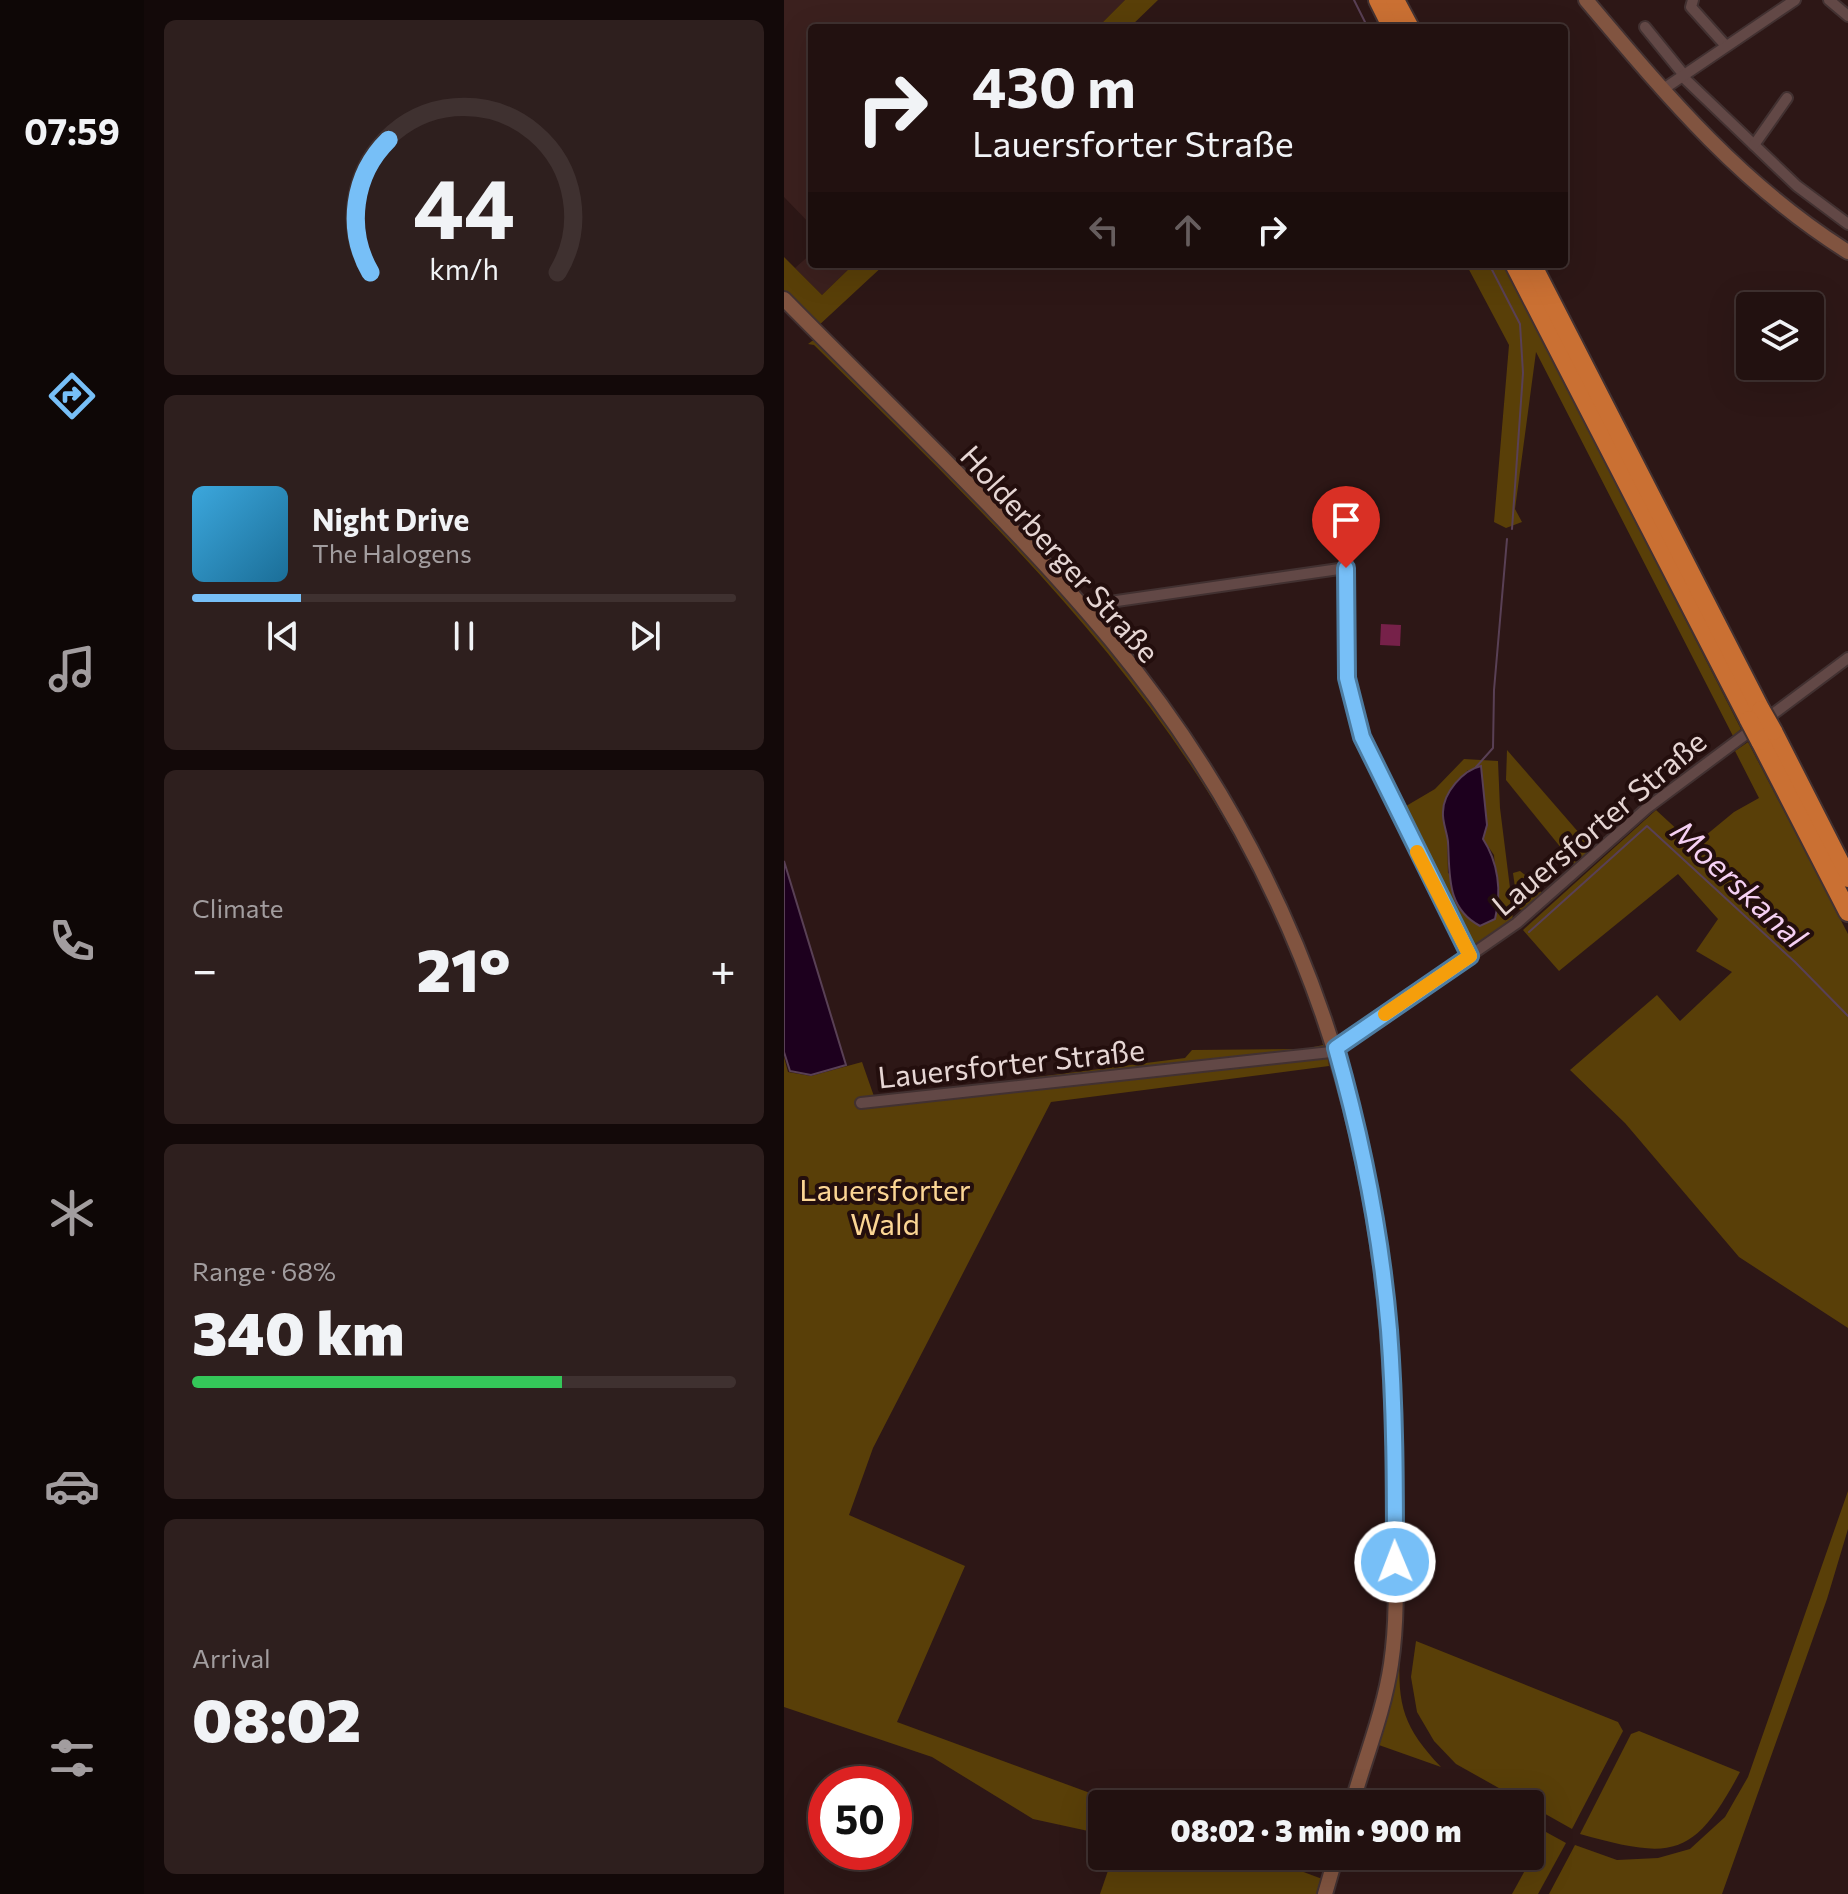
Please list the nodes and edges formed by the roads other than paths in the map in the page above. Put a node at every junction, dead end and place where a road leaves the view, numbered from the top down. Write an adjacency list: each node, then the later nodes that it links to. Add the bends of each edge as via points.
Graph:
1 (1378, 0): 8 (highway)
2 (1395, 0): 9 (highway)
3 (1586, 0): 13 (main road)
4 (1693, 0): 11 (street, via 1691,7)
5 (1829, 0): 7 (street)
6 (1787, 2): 11 (street)
7 (1848, 16)
8 (1390, 24)
9 (1408, 24)
10 (1645, 27): 12 (street)
11 (1726, 46): 12 (street)
12 (1683, 75): 13 (street); 15 (street)
13 (1662, 90): 17 (main road, via 1742,173)
14 (1787, 98): 15 (street)
15 (1754, 145): 16 (street)
16 (1848, 224)
17 (1848, 252)
18 (1516, 268): 23 (highway)
19 (1534, 268): 23 (highway)
20 (784, 299): 21 (main road, Holderberger Straße)
21 (1082, 606): 27 (street, via 1346,568 1347,678 1362,737); 28 (main road, Holderberger Straße, via 1177,727 1229,807 1283,910)
22 (1848, 658): 27 (street, Lauersforter Straße, via 1647,808 1517,923)
23 (1755, 715): 24 (highway, bridge)
24 (1766, 736): 25 (highway); 26 (highway)
25 (1848, 878)
26 (1848, 912)
27 (1470, 956): 28 (street, Lauersforter Straße)
28 (1336, 1048): 29 (street, Lauersforter Straße); 30 (main road, Holderberger Straße, via 1376,1228 1389,1330 1394,1446 1396,1620 1391,1667)
29 (861, 1103)
30 (1356, 1790)
31 (1332, 1870): 32 (main road)
32 (1325, 1894)

